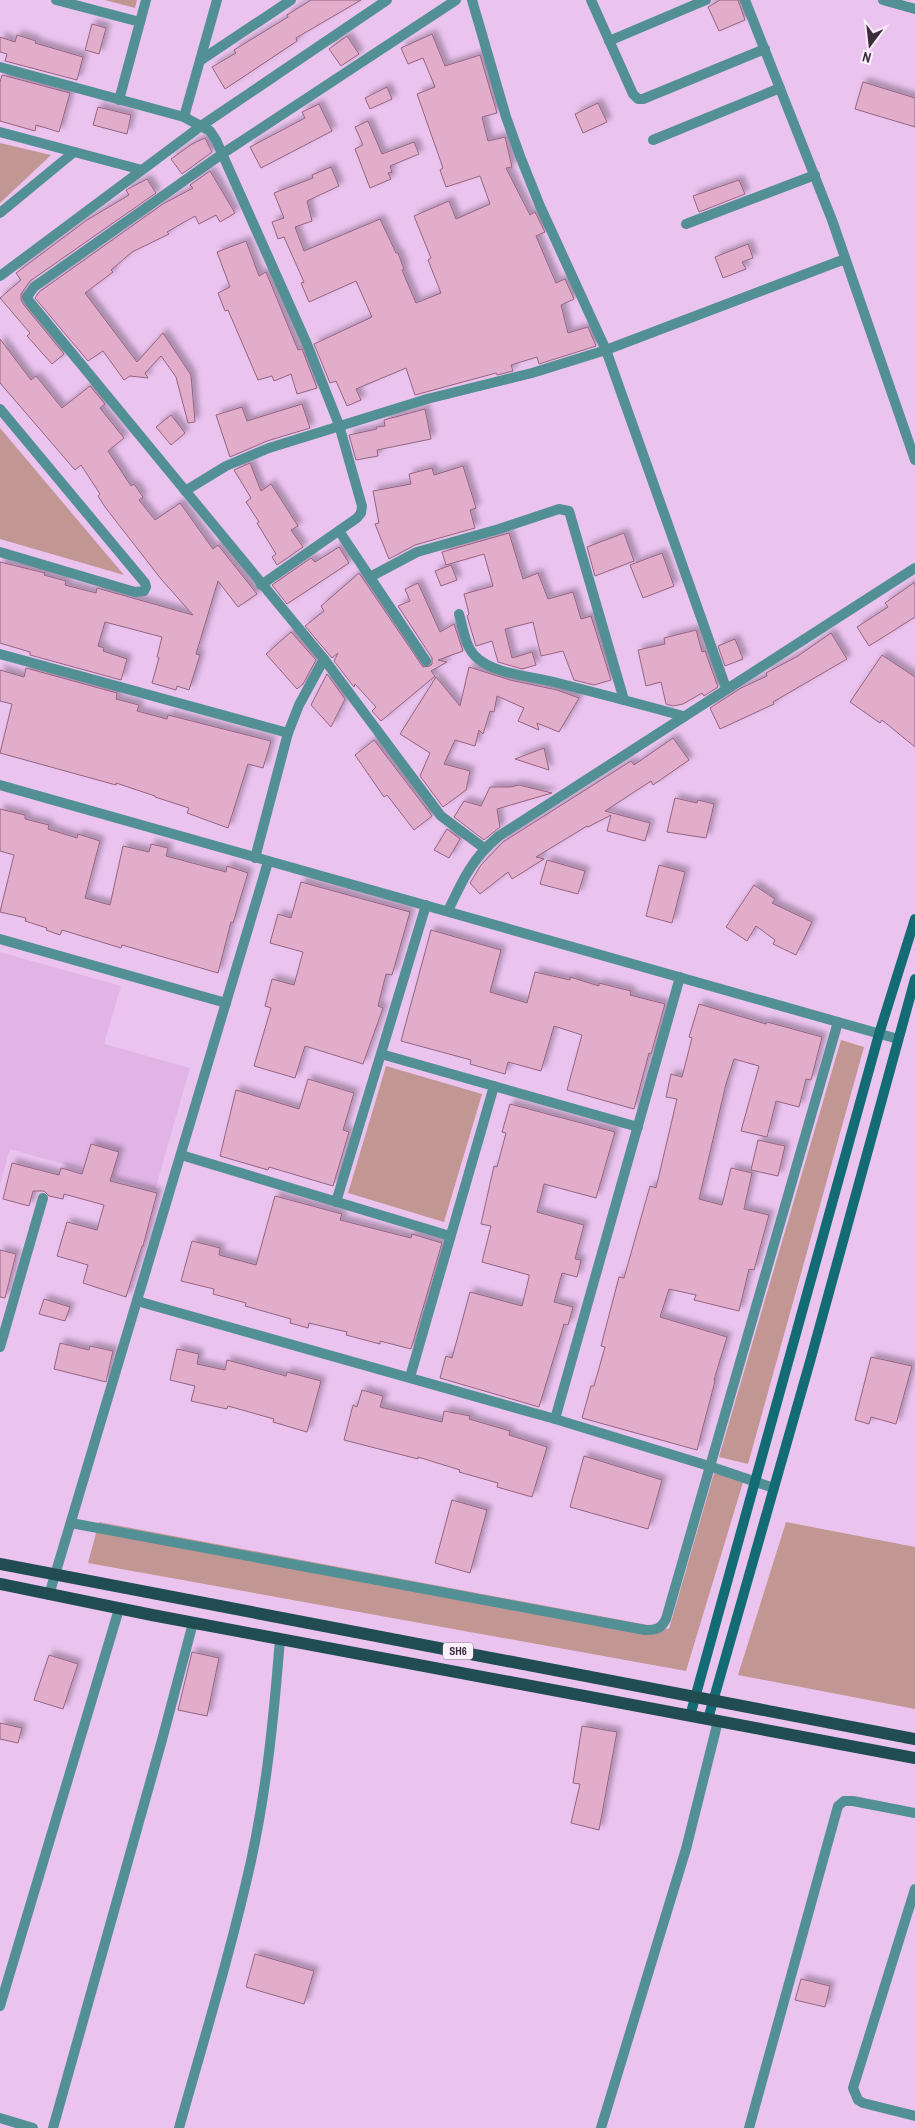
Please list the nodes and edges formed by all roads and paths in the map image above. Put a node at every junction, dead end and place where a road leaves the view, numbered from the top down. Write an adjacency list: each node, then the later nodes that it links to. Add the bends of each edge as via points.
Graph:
1 (56, 0): 13 (street)
2 (146, 0): 13 (street)
3 (217, 0): 16 (street)
4 (387, 0): 21 (street)
5 (456, 0): 25 (street)
6 (472, 0): 32 (street, via 520,156)
7 (591, 0): 14 (street)
8 (706, 0): 14 (street)
9 (745, 0): 15 (street)
10 (883, 0): 12 (street)
11 (288, 1): 16 (street)
12 (915, 9)
13 (140, 22): 19 (street)
14 (609, 41): 15 (street, via 638,99)
15 (764, 49): 18 (street)
16 (201, 60): 20 (street)
17 (0, 67): 19 (street)
18 (780, 88): 23 (street); 27 (street)
19 (119, 100): 20 (street)
20 (184, 117): 21 (street)
21 (201, 126): 25 (street, via 210,131); 26 (street)
22 (0, 132): 24 (street)
23 (653, 140)
24 (74, 152): 26 (street); 28 (street)
25 (222, 154): 34 (street, via 307,344); 36 (street, via 34,287 28,297)
26 (142, 170): 31 (street)
27 (815, 175): 29 (street); 30 (street)
28 (0, 213)
29 (686, 224)
30 (845, 259): 32 (street); 35 (street)
31 (0, 276)
32 (606, 350): 34 (street); 46 (street)
33 (0, 409): 38 (street, via 146,587 144,591 135,592)
34 (339, 425): 36 (street, via 226,466); 37 (street, via 362,506 357,518)
35 (915, 460)
36 (185, 491): 41 (street)
37 (339, 531): 40 (street); 41 (street)
38 (0, 552)
39 (915, 568): 46 (street)
40 (370, 577): 45 (street); 47 (street, via 417,552 558,509 569,511)
41 (261, 585): 44 (street)
42 (459, 614): 47 (street, via 470,651 484,663 512,674)
43 (0, 654): 49 (street)
44 (324, 659): 49 (street, via 299,704); 51 (street, via 441,816)
45 (426, 661)
46 (726, 688): 48 (street)
47 (624, 700): 48 (street)
48 (683, 716): 51 (street)
49 (288, 733): 52 (street)
50 (0, 785): 52 (street)
51 (484, 848): 55 (street)
52 (255, 858): 53 (street)
53 (268, 862): 54 (street); 60 (street)
54 (426, 906): 55 (street); 64 (street)
55 (448, 911): 58 (street)
56 (915, 919): 62 (main road)
57 (0, 939): 60 (street)
58 (680, 977): 61 (street); 66 (street)
59 (915, 979): 63 (main road)
60 (226, 1003): 67 (street)
61 (838, 1022): 62 (street); 75 (street)
62 (879, 1034): 63 (street); 76 (main road)
63 (898, 1039): 77 (main road)
64 (380, 1054): 65 (street); 69 (street)
65 (494, 1086): 66 (street); 70 (street)
66 (638, 1127): 74 (street)
67 (181, 1155): 69 (street); 71 (street)
68 (43, 1198): 72 (street)
69 (336, 1202): 70 (street)
70 (450, 1236): 73 (street)
71 (138, 1301): 73 (street); 78 (street)
72 (0, 1347)
73 (410, 1377): 74 (street)
74 (556, 1419): 75 (street)
75 (709, 1466): 76 (street); 78 (street, via 666,1618 656,1630)
76 (754, 1481): 77 (street); 86 (main road)
77 (774, 1488): 87 (main road)
78 (71, 1523): 80 (street)
79 (0, 1564): 80 (main road, SH6)
80 (56, 1574): 82 (street); 86 (main road, SH6)
81 (0, 1584): 82 (main road, SH6)
82 (50, 1595): 83 (main road, SH6)
83 (119, 1609): 84 (main road, SH6); 94 (street)
84 (193, 1623): 85 (main road, SH6); 98 (street)
85 (280, 1639): 88 (main road, SH6); 99 (street, via 272,1736 251,1860 230,1948)
86 (694, 1696): 87 (main road, SH6); 88 (main road)
87 (712, 1699): 89 (main road); 90 (main road, SH6)
88 (690, 1716): 89 (main road, SH6)
89 (713, 1720): 91 (main road, SH6); 100 (street, via 686,1849)
90 (915, 1739)
91 (915, 1758)
92 (915, 1814): 101 (street, via 854,1801 844,1801 838,1806)
93 (915, 1889): 95 (street, via 854,2088 855,2095 863,2103)
94 (0, 2006)
95 (915, 2116)
96 (0, 2118): 97 (street)
97 (33, 2128)
98 (53, 2128)
99 (178, 2128)
100 (601, 2128)
101 (749, 2128)

